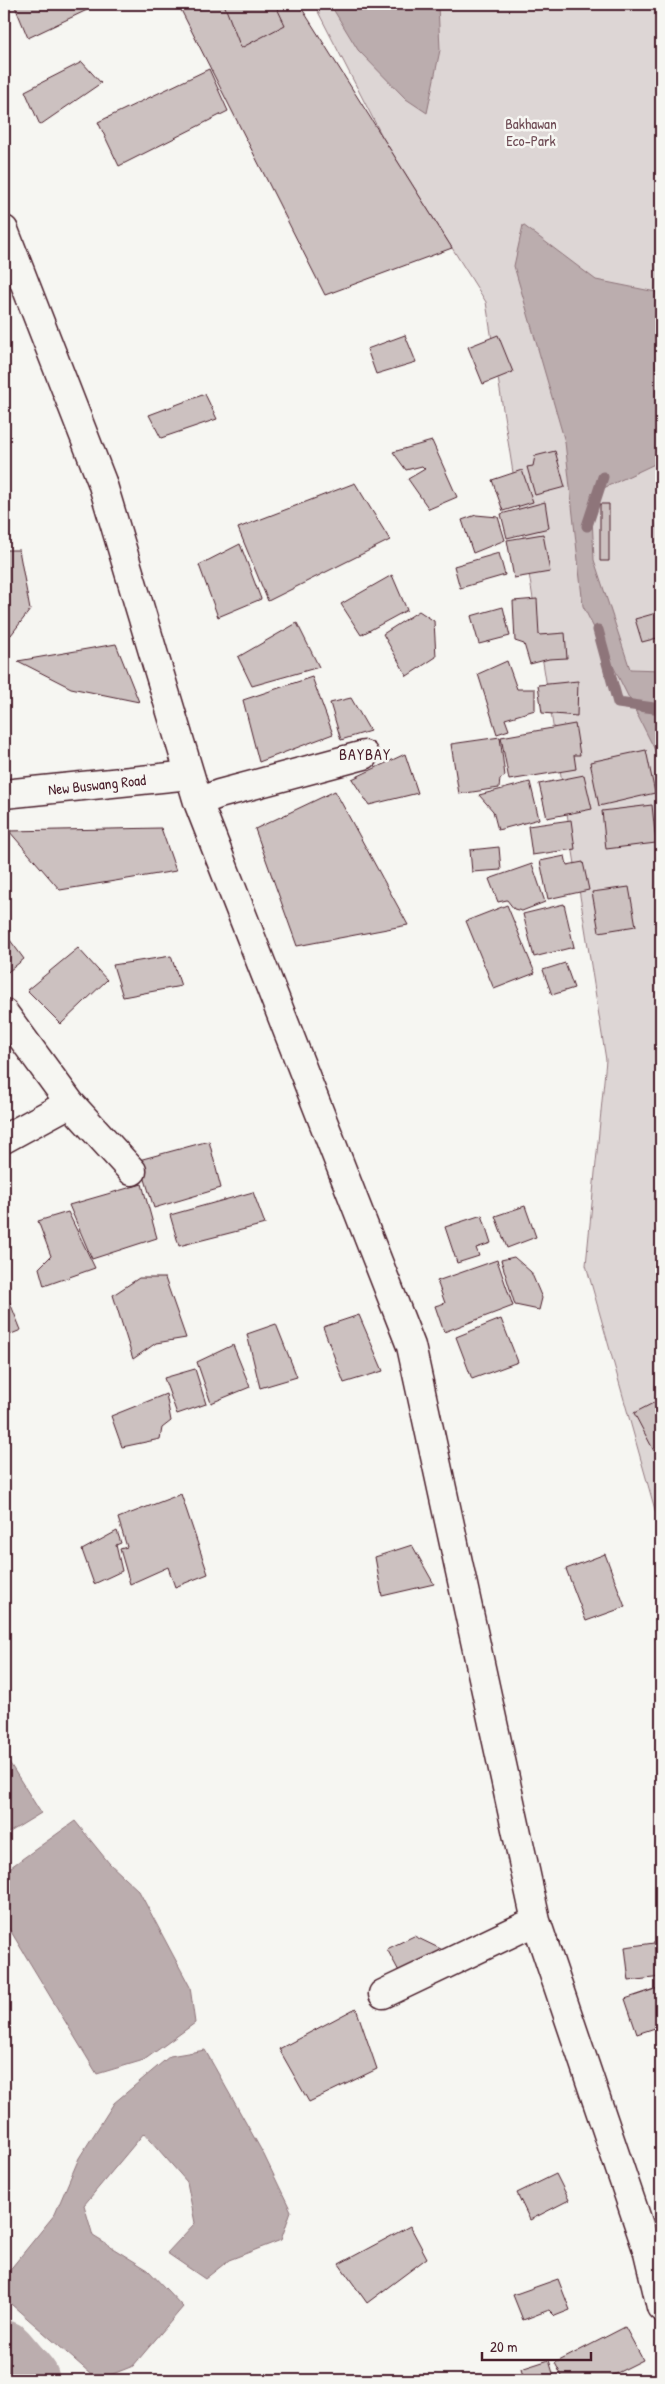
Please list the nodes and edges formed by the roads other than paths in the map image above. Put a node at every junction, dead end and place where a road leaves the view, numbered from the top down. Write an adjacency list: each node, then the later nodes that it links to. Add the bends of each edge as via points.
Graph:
1 (4, 230): 3 (street, via 102,482)
2 (364, 755): 5 (street)
3 (190, 775): 4 (street, New Buswang Road); 5 (street)
4 (4, 794)
5 (198, 802): 10 (street, via 411,1346)
6 (4, 1013): 7 (street)
7 (70, 1103): 8 (street); 9 (street)
8 (4, 1139)
9 (132, 1171)
10 (536, 1921): 11 (street); 12 (street, via 648,2252)
11 (383, 1994)
12 (661, 2308)

